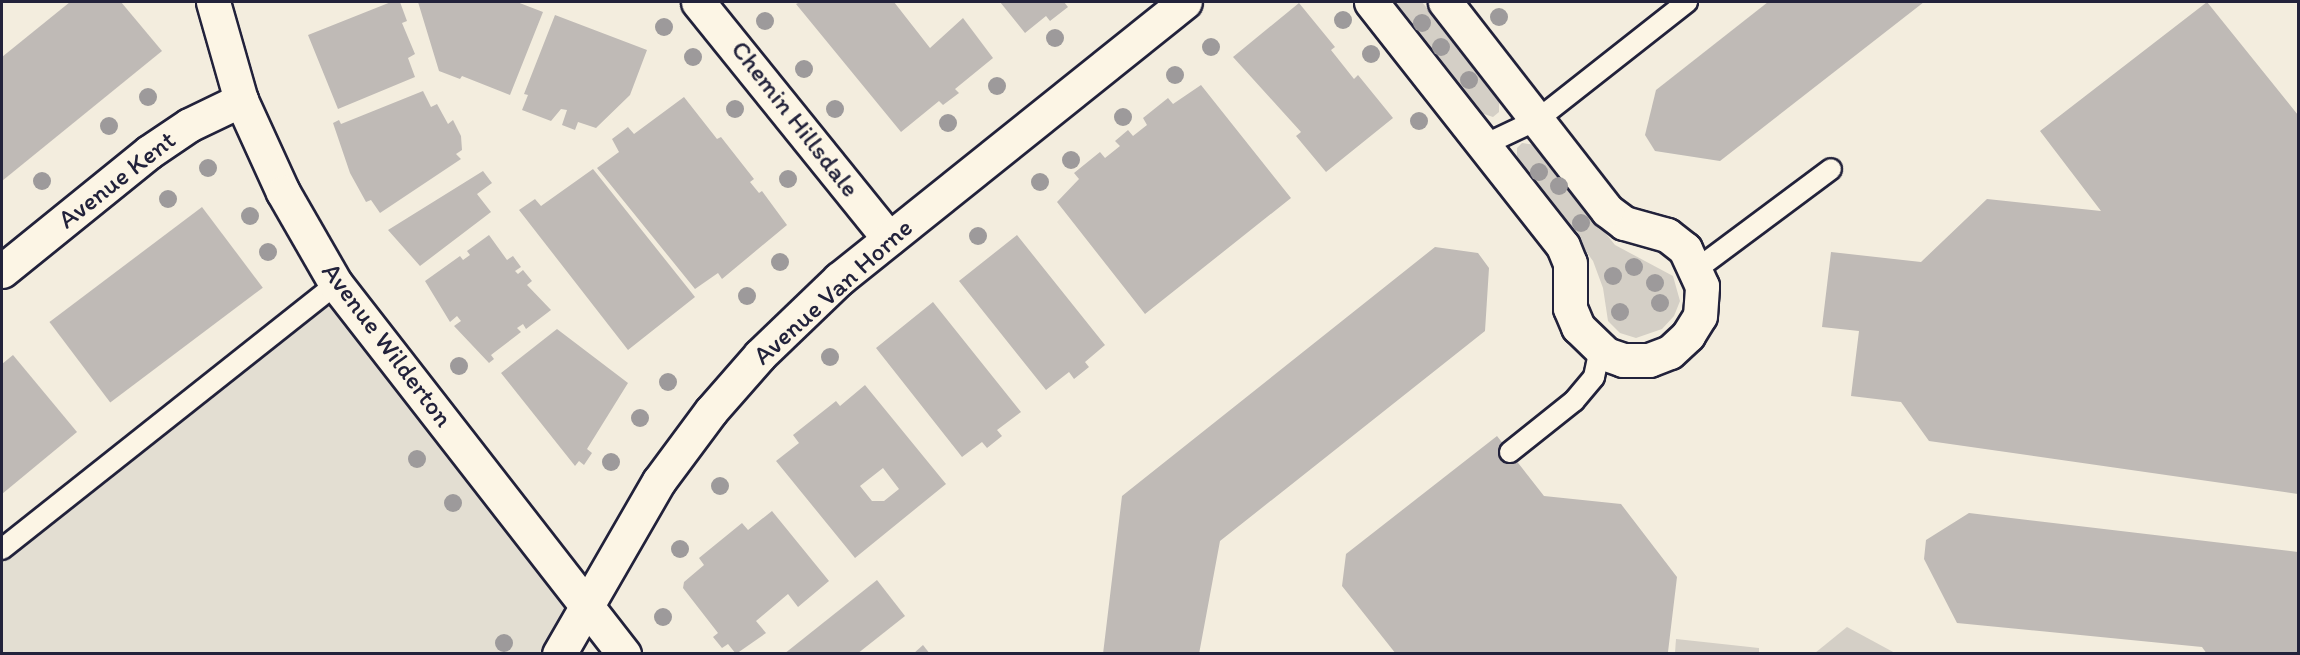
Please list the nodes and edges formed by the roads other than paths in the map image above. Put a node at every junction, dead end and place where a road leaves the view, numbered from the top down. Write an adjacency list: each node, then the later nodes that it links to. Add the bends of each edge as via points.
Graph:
1 (213, 2): 7 (street, Avenue Wilderton)
2 (698, 2): 11 (street, Chemin Hillsdale)
3 (1185, 2): 11 (street, Avenue Van Horne)
4 (1371, 2): 9 (street)
5 (1445, 2): 8 (street)
6 (1687, 2): 8 (lane)
7 (241, 100): 13 (street, Avenue Kent, via 189,125 149,152); 14 (street, Avenue Wilderton, via 283,192)
8 (1537, 120): 9 (lane); 12 (street, via 1607,210 1624,223 1667,235 1685,249)
9 (1484, 145): 15 (street, via 1563,246 1570,263 1570,308 1578,327)
10 (1831, 169): 12 (lane)
11 (889, 239): 18 (street, Avenue Van Horne, via 839,279 760,355 711,411 660,481)
12 (1697, 269): 15 (street, via 1702,286 1700,316 1695,327 1670,352 1640,361 1623,360)
13 (2, 272)
14 (336, 284): 17 (lane); 18 (street, Avenue Wilderton, via 529,527)
15 (1600, 348): 16 (lane, via 1594,377 1574,401)
16 (1510, 453)
17 (2, 549)
18 (587, 607): 19 (street, Avenue Van Horne); 20 (street, Avenue Wilderton)
19 (560, 654)
20 (624, 654)

